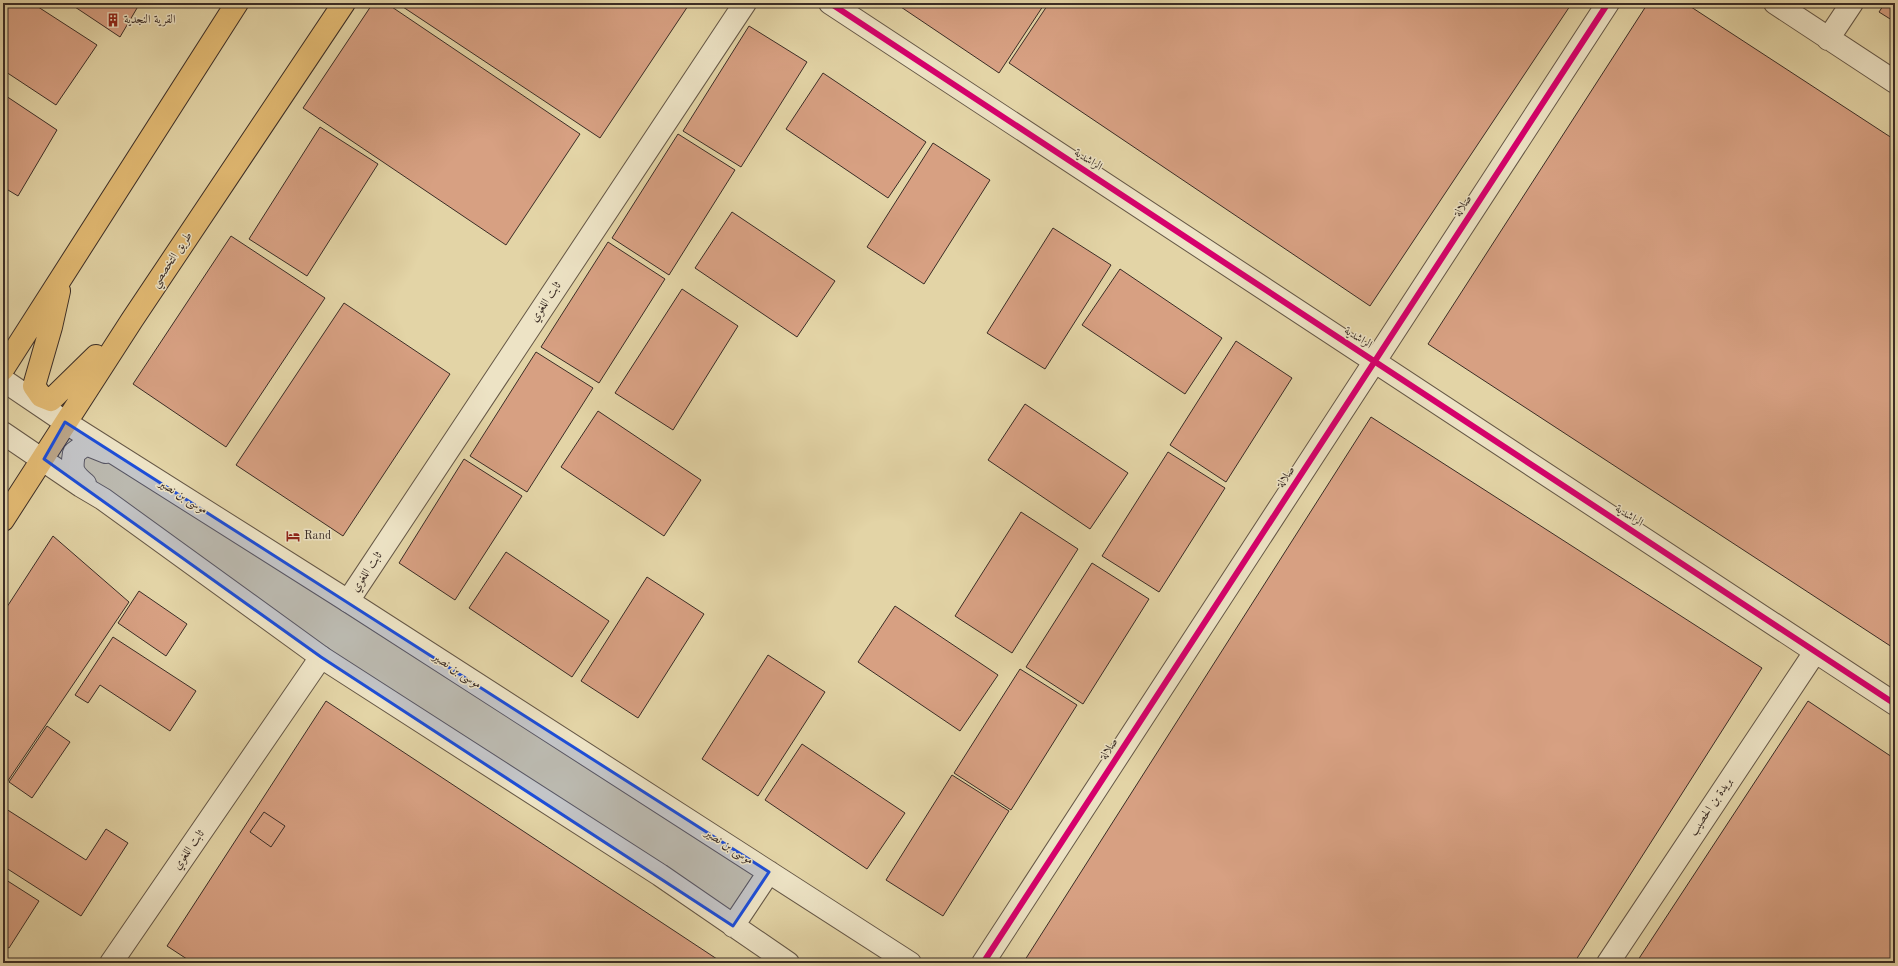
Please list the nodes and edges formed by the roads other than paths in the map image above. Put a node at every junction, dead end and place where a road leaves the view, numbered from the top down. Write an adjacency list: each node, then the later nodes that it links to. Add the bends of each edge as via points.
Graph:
1 (237, 3): 10 (main road)
2 (344, 3): 11 (main road, طريق التخصصي)
3 (745, 3): 21 (street, ثابت اللغوي)
4 (830, 3): 12 (street, الراشدية)
5 (1608, 3): 12 (street, صلالة)
6 (1775, 3): 8 (street)
7 (1852, 3): 8 (street)
8 (1828, 39): 9 (street)
9 (1895, 82)
10 (61, 278): 11 (main road, via 51,327 34,386 41,396 51,400); 13 (main road)
11 (132, 320): 15 (main road, طريق التخصصي)
12 (1374, 362): 22 (street, الراشدية); 30 (street, صلالة)
13 (3, 369)
14 (3, 380): 15 (street, موسى بن نصير)
15 (65, 422): 17 (street, موسى بن نصير); 18 (main road, طريق التخصصي)
16 (3, 433): 18 (street)
17 (118, 456): 19 (street, via 86,444 74,453 71,467 74,475); 21 (street, موسى بن نصير)
18 (44, 459): 19 (street); 20 (main road, طريق التخصصي)
19 (103, 499): 23 (street)
20 (3, 520)
21 (348, 601): 25 (street, موسى بن نصير)
22 (1815, 652): 24 (street, الراشدية); 31 (street, بريدة بن الحصيب)
23 (321, 657): 26 (street, via 653,870); 27 (street, ثابت اللغوي)
24 (1895, 704)
25 (769, 872): 26 (street); 29 (street, موسى بن نصير)
26 (733, 926): 28 (street)
27 (117, 961)
28 (788, 963)
29 (910, 963)
30 (983, 963)
31 (1608, 963)

